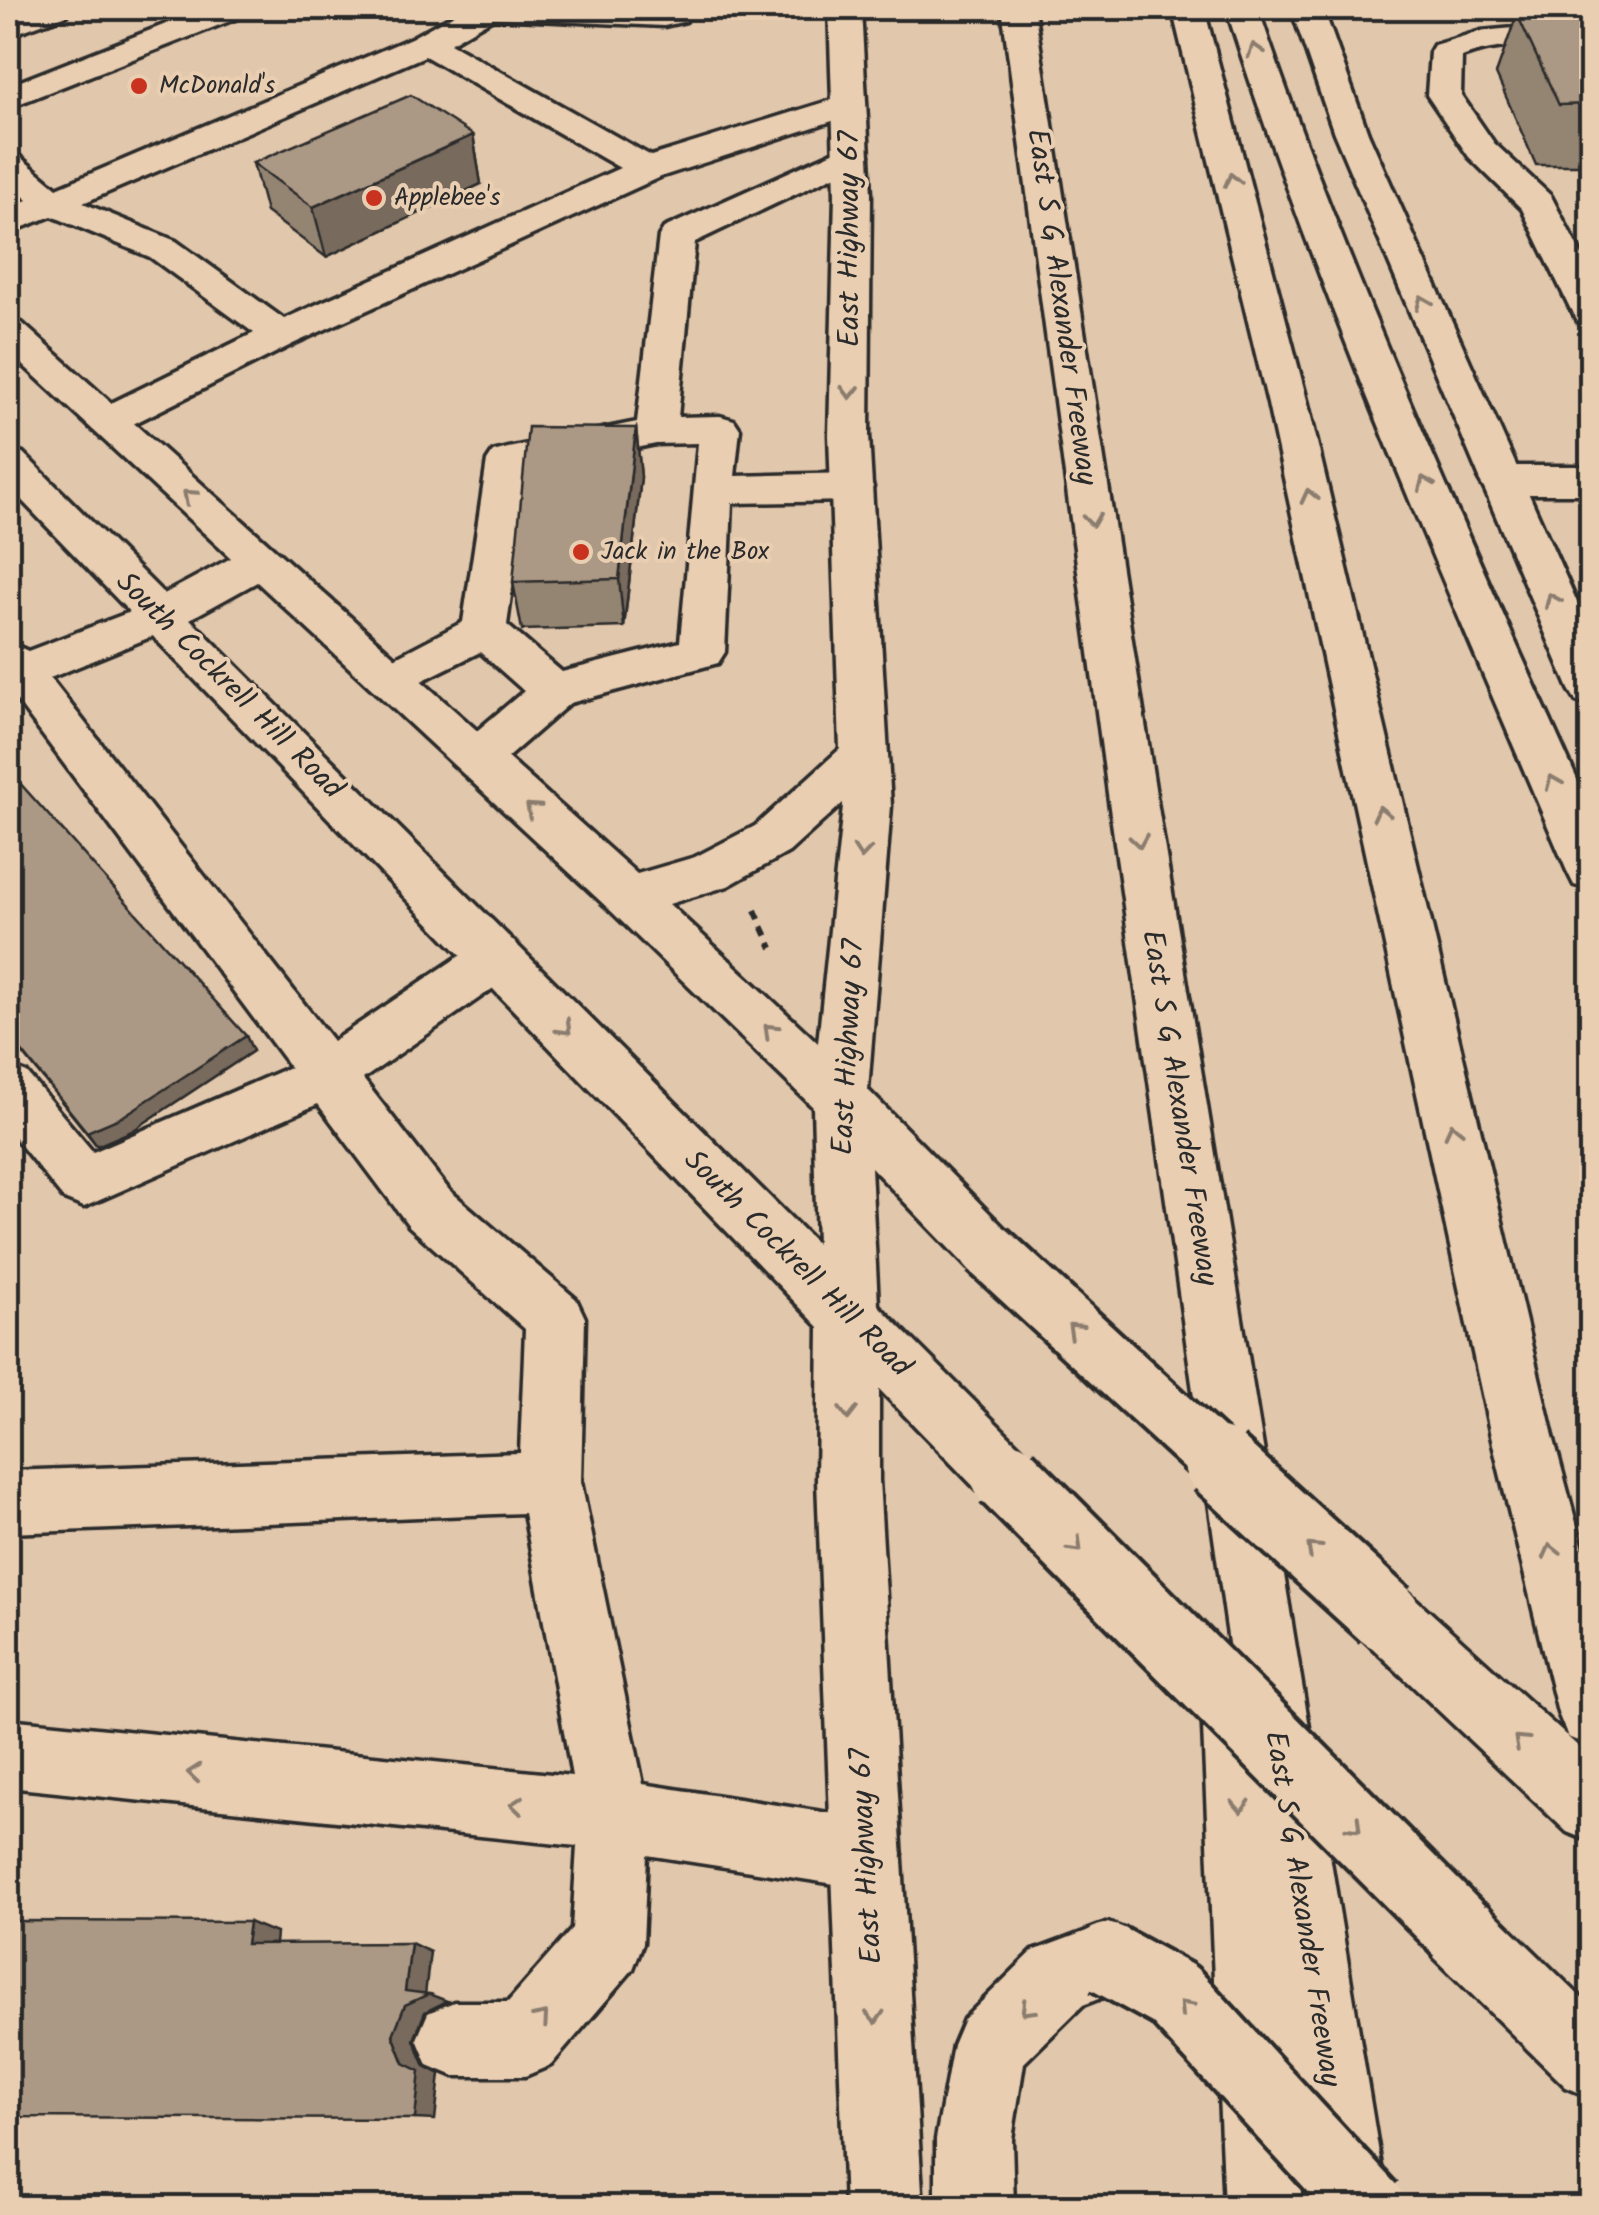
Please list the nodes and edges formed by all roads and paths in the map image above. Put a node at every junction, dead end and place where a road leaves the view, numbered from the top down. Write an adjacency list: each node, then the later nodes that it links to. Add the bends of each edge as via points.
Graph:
1 (56, 8): 11 (main road)
2 (234, 8): 14 (main road)
3 (420, 8): 18 (main road, via 417,19 390,35)
4 (487, 8): 5 (main road, via 664,16); 13 (main road)
5 (675, 8)
6 (845, 8): 15 (main road, East Highway 67)
7 (1018, 8): 48 (main road, East S G Alexander Freeway, one-way to 48)
8 (1188, 8): 51 (main road, one-way to 8, via 1522,1436 1288,404)
9 (1242, 8): 39 (main road, one-way to 9, via 1314,219)
10 (1307, 8): 26 (main road, one-way to 10, via 1351,133)
11 (8, 26)
12 (1592, 37): 20 (main road, via 1470,41 1446,52 1444,95 1480,150 1538,204 1560,215)
13 (423, 46): 17 (main road); 18 (main road)
14 (8, 98)
15 (848, 106): 16 (main road, East Highway 67); 17 (main road)
16 (851, 155): 24 (main road, via 677,236); 28 (main road, East Highway 67, one-way to 28)
17 (647, 168): 22 (main road)
18 (30, 183): 19 (main road); 22 (main road, via 162,249)
19 (8, 222)
20 (1592, 314)
21 (8, 331): 23 (main road)
22 (281, 335): 23 (main road)
23 (107, 421): 30 (main road, one-way to 23)
24 (656, 431): 29 (main road, via 720,429); 32 (main road, via 508,461)
25 (8, 462): 31 (main road, South Cockrell Hill Road)
26 (1500, 480): 27 (main road); 35 (main road, one-way to 26)
27 (1592, 480)
28 (852, 487): 29 (main road); 37 (main road, East Highway 67)
29 (712, 490): 36 (main road, via 702,652)
30 (260, 561): 31 (main road); 34 (main road)
31 (159, 616): 33 (main road); 42 (main road, South Cockrell Hill Road)
32 (484, 630): 34 (main road); 36 (main road)
33 (12, 669): 44 (main road)
34 (391, 680): 38 (main road)
35 (1592, 689)
36 (554, 691): 38 (main road)
37 (865, 755): 40 (main road, via 772,839 710,872); 46 (main road, East Highway 67, one-way to 46, via 867,806)
38 (476, 758): 40 (main road, one-way to 38)
39 (1592, 871)
40 (628, 896): 46 (main road, one-way to 40)
41 (755, 910): 43 (path)
42 (497, 958): 44 (main road); 47 (main road, South Cockrell Hill Road, one-way to 47)
43 (776, 958)
44 (325, 1076): 45 (main road, via 84,1182); 49 (main road, via 430,1208 555,1318)
45 (8, 1089)
46 (840, 1098): 47 (main road, East Highway 67); 53 (main road, one-way to 46, bridge, via 988,1250)
47 (849, 1316): 55 (main road, East Highway 67, one-way to 55, via 848,1480); 57 (main road, South Cockrell Hill Road, one-way to 57, bridge)
48 (1216, 1359): 60 (main road, one-way to 60); 61 (main road, East S G Alexander Freeway)
49 (550, 1482): 50 (main road); 54 (main road)
50 (8, 1502)
51 (1592, 1713)
52 (8, 1753): 54 (main road, one-way to 52)
53 (1592, 1807)
54 (614, 1815): 55 (main road); 56 (main road, one-way to 54, via 525,2039 607,1943)
55 (867, 1854): 58 (main road, East Highway 67, one-way to 58)
56 (454, 2039)
57 (1592, 2061)
58 (884, 2208)
59 (975, 2208): 62 (main road, one-way to 59, bridge, via 1174,1995 1108,1959 1059,1977 990,2045 974,2139)
60 (1263, 2208)
61 (1348, 2208)
62 (1370, 2208)

